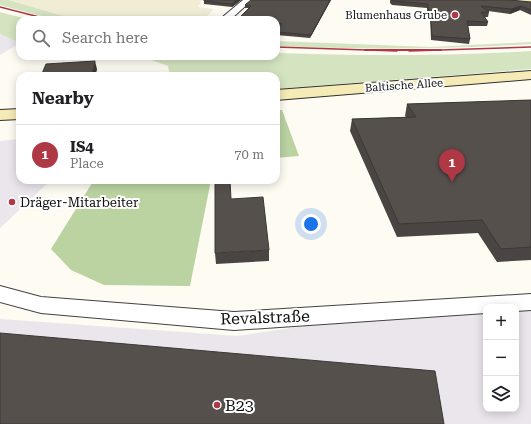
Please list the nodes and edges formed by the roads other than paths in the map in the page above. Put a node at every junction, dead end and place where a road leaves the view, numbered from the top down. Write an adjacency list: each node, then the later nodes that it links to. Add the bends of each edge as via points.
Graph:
1 (248, 0): 4 (street)
2 (509, 0): 3 (main road)
3 (531, 2)
4 (229, 16)
5 (531, 75): 6 (main road, Baltische Allee)
6 (280, 95)
7 (16, 114): 8 (main road)
8 (0, 116)
9 (0, 294): 10 (street, Revalstraße, via 41,305 234,321)
10 (531, 302)

